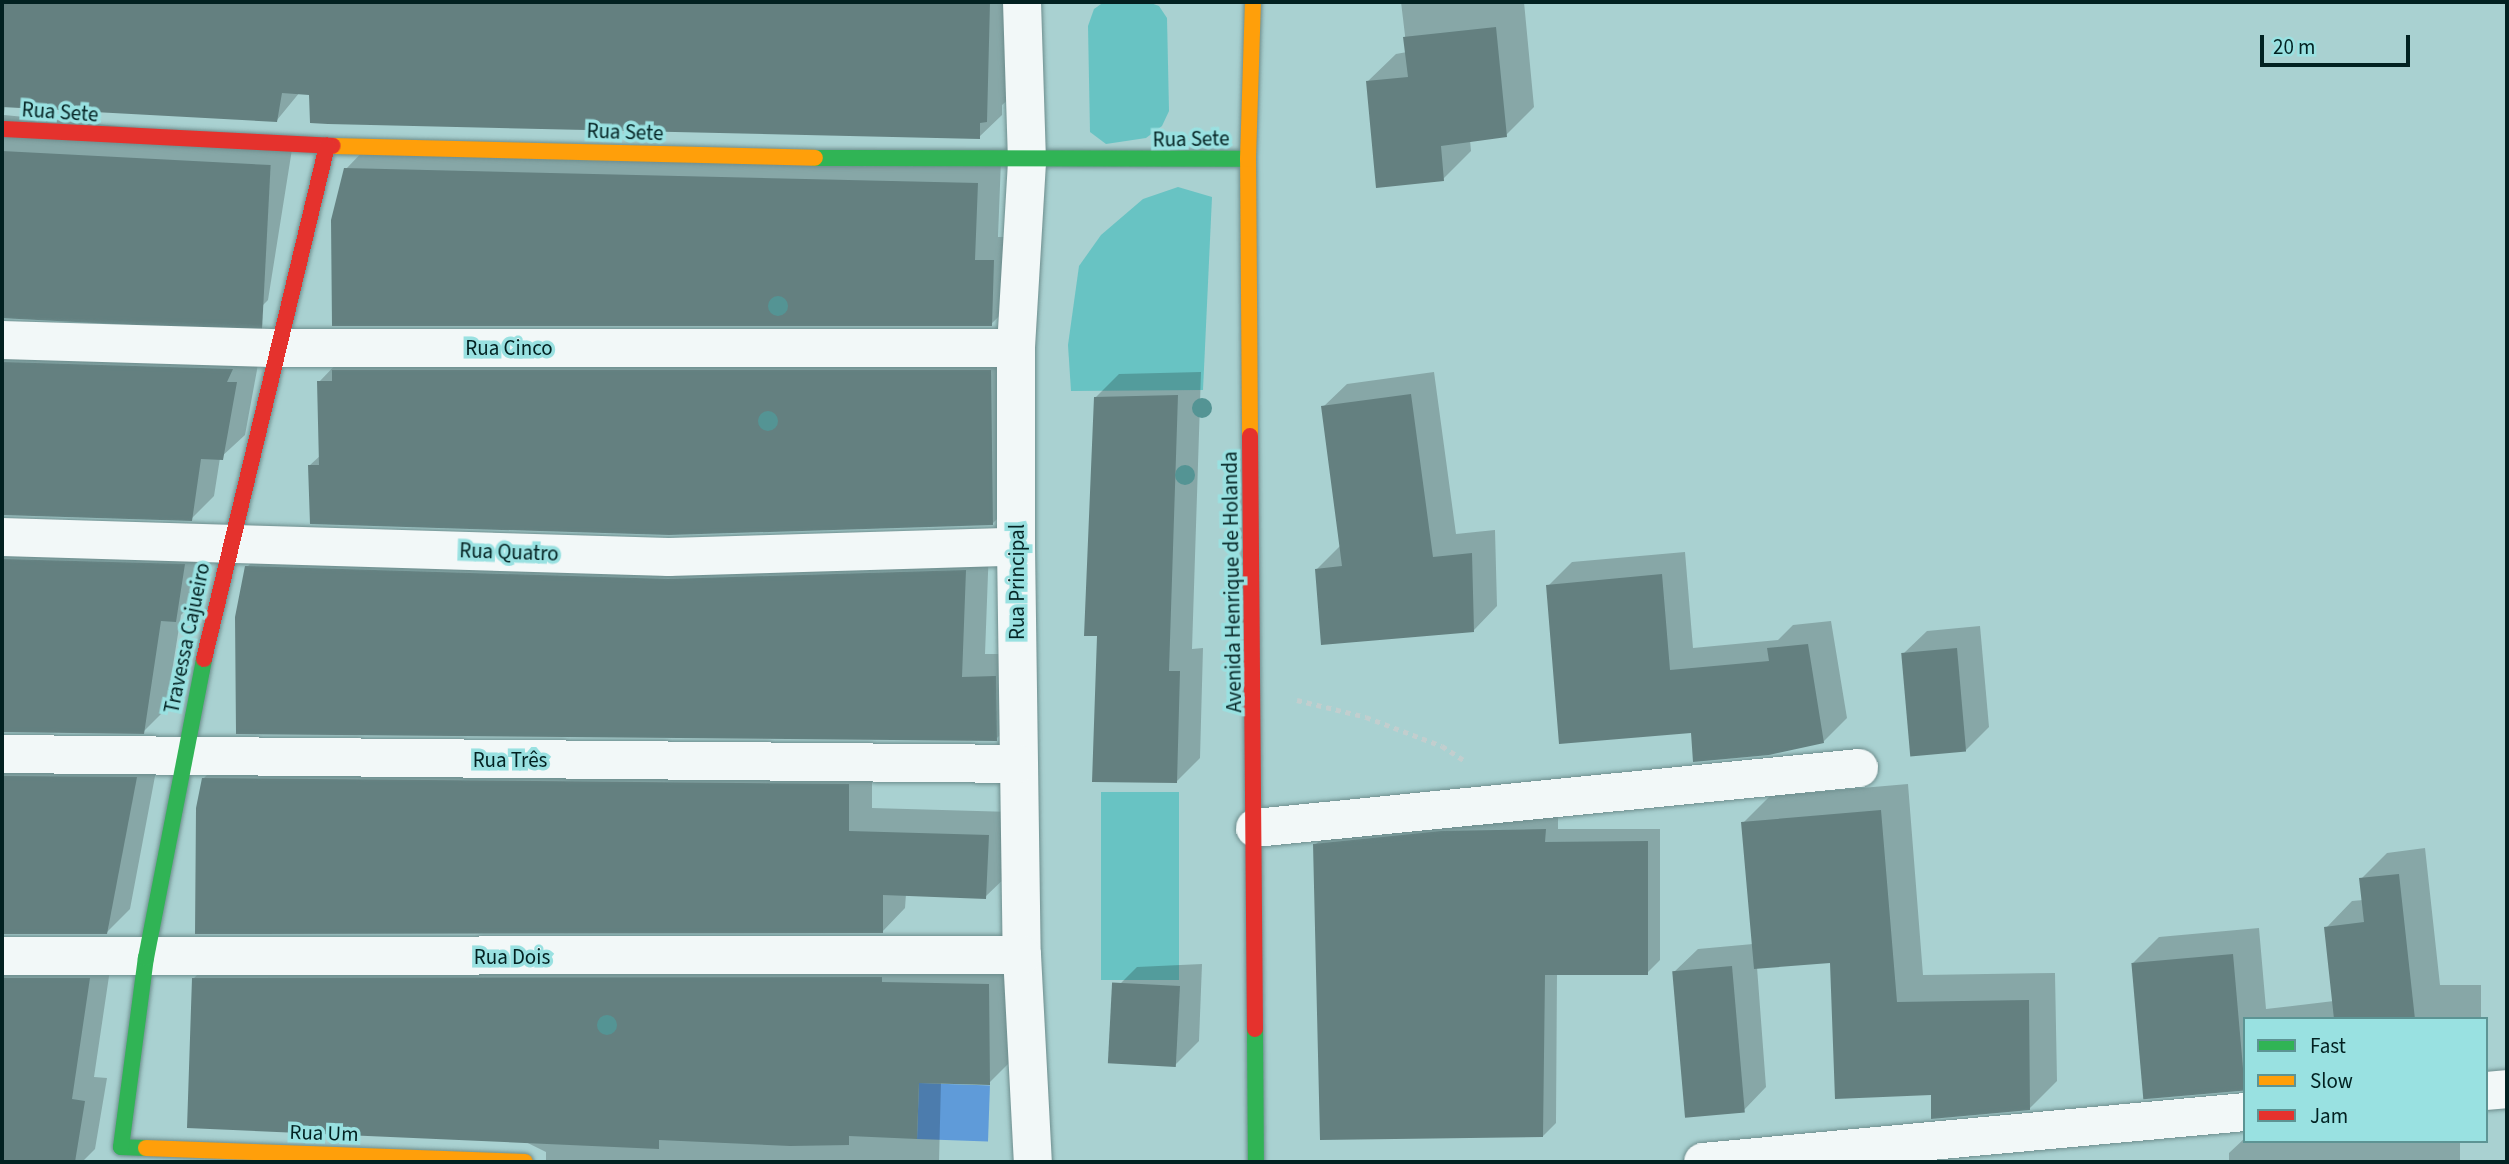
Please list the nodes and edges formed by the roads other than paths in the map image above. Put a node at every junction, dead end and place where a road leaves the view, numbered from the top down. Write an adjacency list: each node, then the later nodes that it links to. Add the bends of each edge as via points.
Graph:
1 (1022, 2): 6 (street, Rua Principal)
2 (1253, 2): 5 (street, Avenida Henrique de Holanda)
3 (2, 129): 4 (street, Rua Sete)
4 (327, 146): 6 (street, Rua Sete); 8 (street, Travessa Cajueiro)
5 (1248, 159): 6 (street, Rua Sete); 17 (street, Avenida Henrique de Holanda)
6 (1027, 162): 9 (street, Rua Principal)
7 (2, 340): 8 (street, Rua Cinco)
8 (279, 348): 9 (street, Rua Cinco); 11 (street, Travessa Cajueiro)
9 (1016, 348): 12 (street, Rua Principal)
10 (2, 537): 11 (street, Rua Quatro)
11 (228, 543): 12 (street, Rua Quatro, via 669,557); 14 (street, Travessa Cajueiro)
12 (1016, 547): 15 (street, Rua Principal)
13 (2, 754): 14 (street, Rua Três)
14 (183, 758): 15 (street, Rua Três); 20 (street, Travessa Cajueiro)
15 (1018, 764): 18 (street, Rua Principal)
16 (1859, 768): 17 (street)
17 (1255, 828): 27 (street, Avenida Henrique de Holanda)
18 (1022, 955): 20 (street, Rua Dois); 26 (street, Rua Principal)
19 (2, 956): 20 (street, Rua Dois)
20 (146, 958): 24 (street, Travessa Cajueiro)
21 (2507, 1089): 22 (street)
22 (2488, 1091)
23 (2243, 1112): 28 (street)
24 (121, 1147): 25 (street, Rua Um)
25 (526, 1162)
26 (1033, 1162)
27 (1256, 1162)
28 (1703, 1162)

